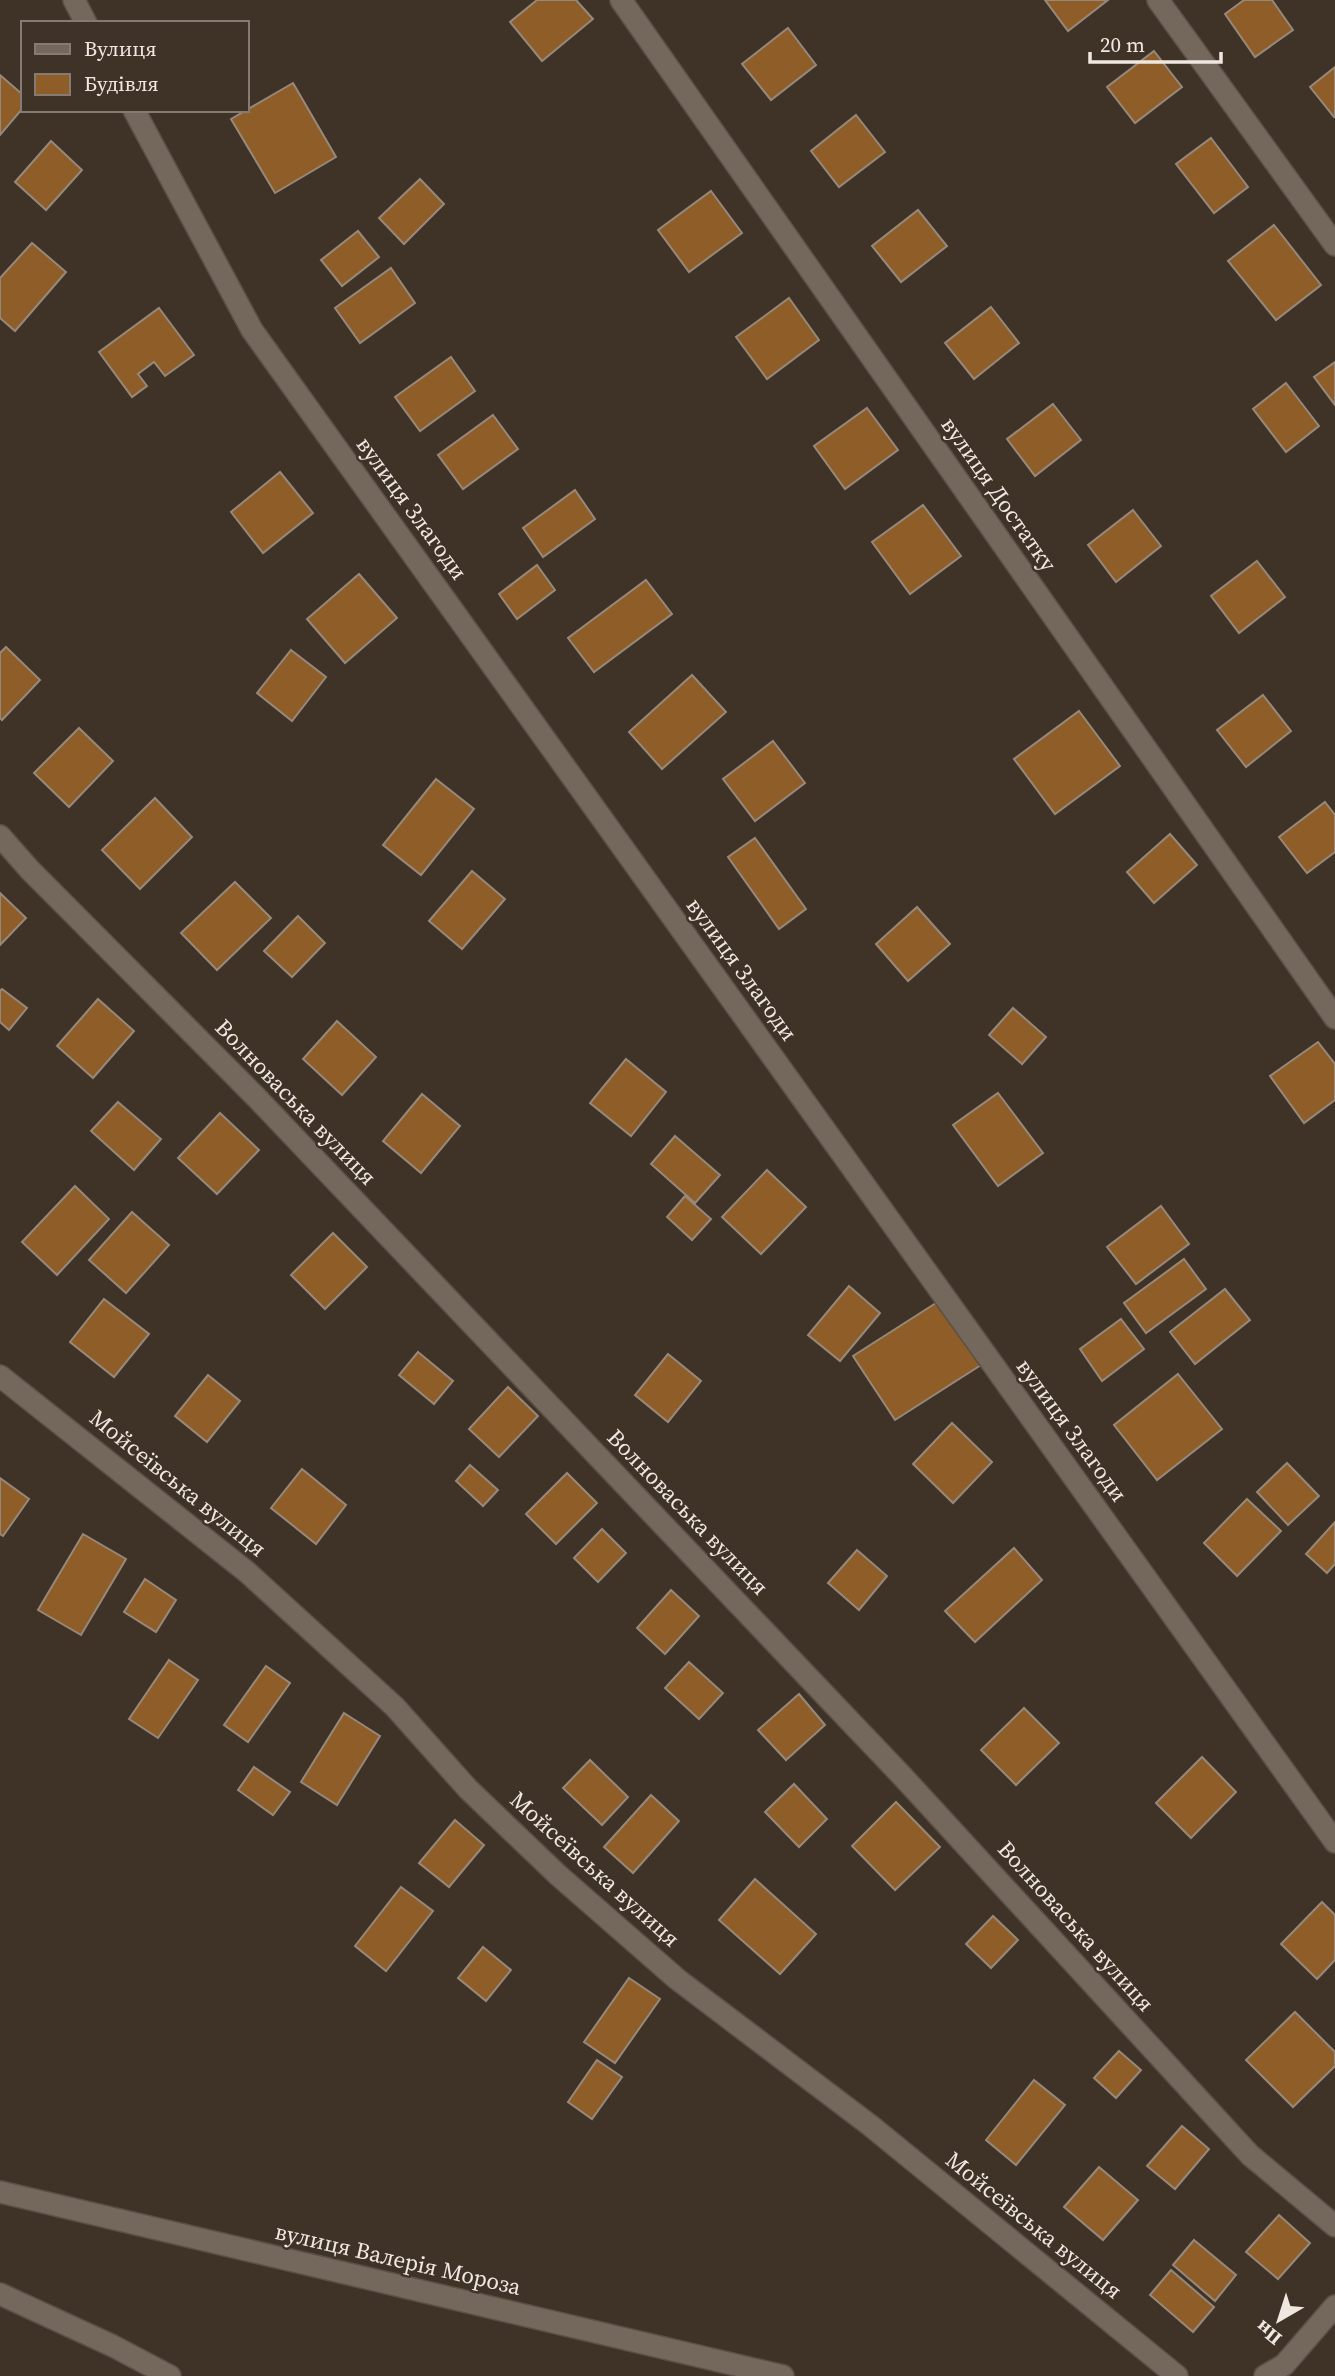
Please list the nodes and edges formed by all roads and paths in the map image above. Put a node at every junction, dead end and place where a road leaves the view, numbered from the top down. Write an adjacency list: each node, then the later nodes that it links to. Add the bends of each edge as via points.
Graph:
1 (74, 0): 4 (street)
2 (621, 0): 8 (street, вулиця Достатку)
3 (1158, 0): 6 (street)
4 (85, 21)
5 (135, 112): 10 (street, вулиця Злагоди, via 252,330)
6 (1335, 245)
7 (0, 836): 12 (street, Волноваська вулиця, via 266,1107 904,1777 1250,2155)
8 (1335, 1018)
9 (0, 1376): 17 (street, Мойсеївська вулиця, via 257,1580 396,1707 468,1789 558,1875 677,1979 871,2126)
10 (1335, 1842)
11 (0, 2192): 16 (street, вулиця Валерія Мороза)
12 (1335, 2226)
13 (0, 2294): 15 (street)
14 (1335, 2306): 18 (street, via 1284,2365)
15 (170, 2376)
16 (783, 2376)
17 (1177, 2376)
18 (1265, 2376)

